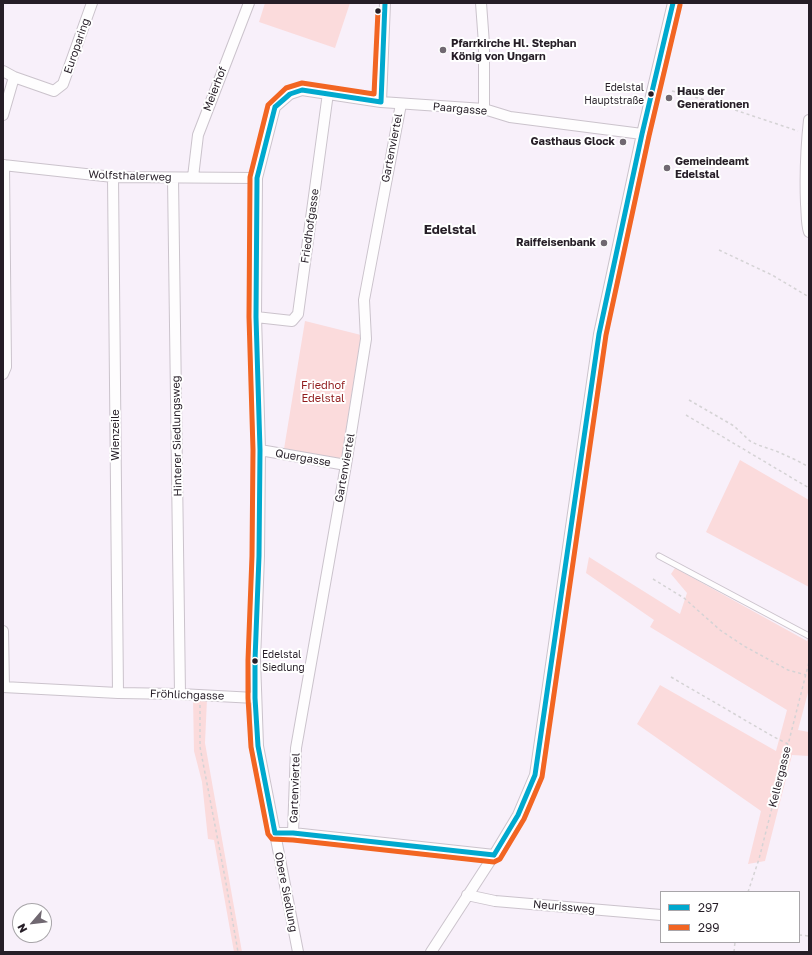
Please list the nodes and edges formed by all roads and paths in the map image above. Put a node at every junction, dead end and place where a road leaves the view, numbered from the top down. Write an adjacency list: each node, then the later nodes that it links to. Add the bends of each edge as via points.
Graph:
1 (92, 3): 7 (street, Europaring, via 63,84 54,91)
2 (249, 3): 20 (street, Meierhof, via 198,135)
3 (385, 3): 11 (street)
4 (481, 3): 13 (street)
5 (673, 3): 16 (street)
6 (3, 71): 7 (street, Europaring)
7 (14, 77): 14 (street)
8 (302, 90): 10 (street, Paargasse); 22 (street, Obere Siedlung, via 290,94 275,107)
9 (672, 91): 17 (path)
10 (328, 93): 11 (street, Paargasse); 28 (street, Friedhofgasse, via 298,314 292,321)
11 (381, 102): 12 (street, Paargasse)
12 (401, 104): 13 (street, Paargasse); 33 (street, Gartenviertel, via 364,300 366,339)
13 (484, 109): 16 (street, Paargasse, via 510,117)
14 (3, 115)
15 (809, 120): 17 (street)
16 (642, 134): 51 (street, via 599,334 534,775 518,815)
17 (807, 134): 24 (street, via 806,195)
18 (3, 165): 19 (street, Wolfsthalerweg); 23 (street)
19 (114, 177): 21 (street, Wolfsthalerweg); 44 (street, Wienzeile)
20 (193, 177): 21 (street, Wolfsthalerweg); 22 (street, Wolfsthalerweg)
21 (173, 178): 45 (street, Hinterer Siedlungsweg)
22 (257, 178): 28 (street, Obere Siedlung)
23 (3, 180): 25 (street)
24 (809, 232)
25 (4, 234): 29 (street, via 6,367)
26 (719, 250): 27 (path, via 772,275)
27 (809, 298)
28 (256, 317): 32 (street, Obere Siedlung)
29 (3, 374)
30 (689, 400): 34 (path, via 734,426 750,441)
31 (686, 415): 35 (path)
32 (260, 450): 33 (street, Quergasse); 47 (street, Obere Siedlung, via 260,556)
33 (346, 465): 50 (street, Gartenviertel, via 296,748)
34 (809, 467)
35 (809, 488)
36 (659, 556): 39 (lane)
37 (653, 579): 41 (path, via 684,598 720,630 744,646 788,670)
38 (3, 631): 43 (street)
39 (809, 636)
40 (809, 662): 41 (path, Kellergasse)
41 (806, 675): 48 (path, Kellergasse)
42 (671, 677): 48 (path)
43 (4, 687): 44 (street, Fröhlichgasse)
44 (118, 693): 45 (street, Fröhlichgasse)
45 (180, 694): 46 (street, Fröhlichgasse)
46 (200, 695): 47 (street, Fröhlichgasse); 55 (path, via 200,748)
47 (255, 698): 49 (street, Obere Siedlung, via 258,746)
48 (788, 744): 52 (path, Kellergasse, via 760,859)
49 (275, 833): 50 (street); 56 (street, Obere Siedlung)
50 (293, 833): 51 (street)
51 (494, 855): 53 (street)
52 (748, 891)
53 (467, 895): 54 (street, Neurissweg, via 495,901); 57 (street)
54 (660, 915)
55 (238, 952)
56 (298, 952)
57 (430, 952)

